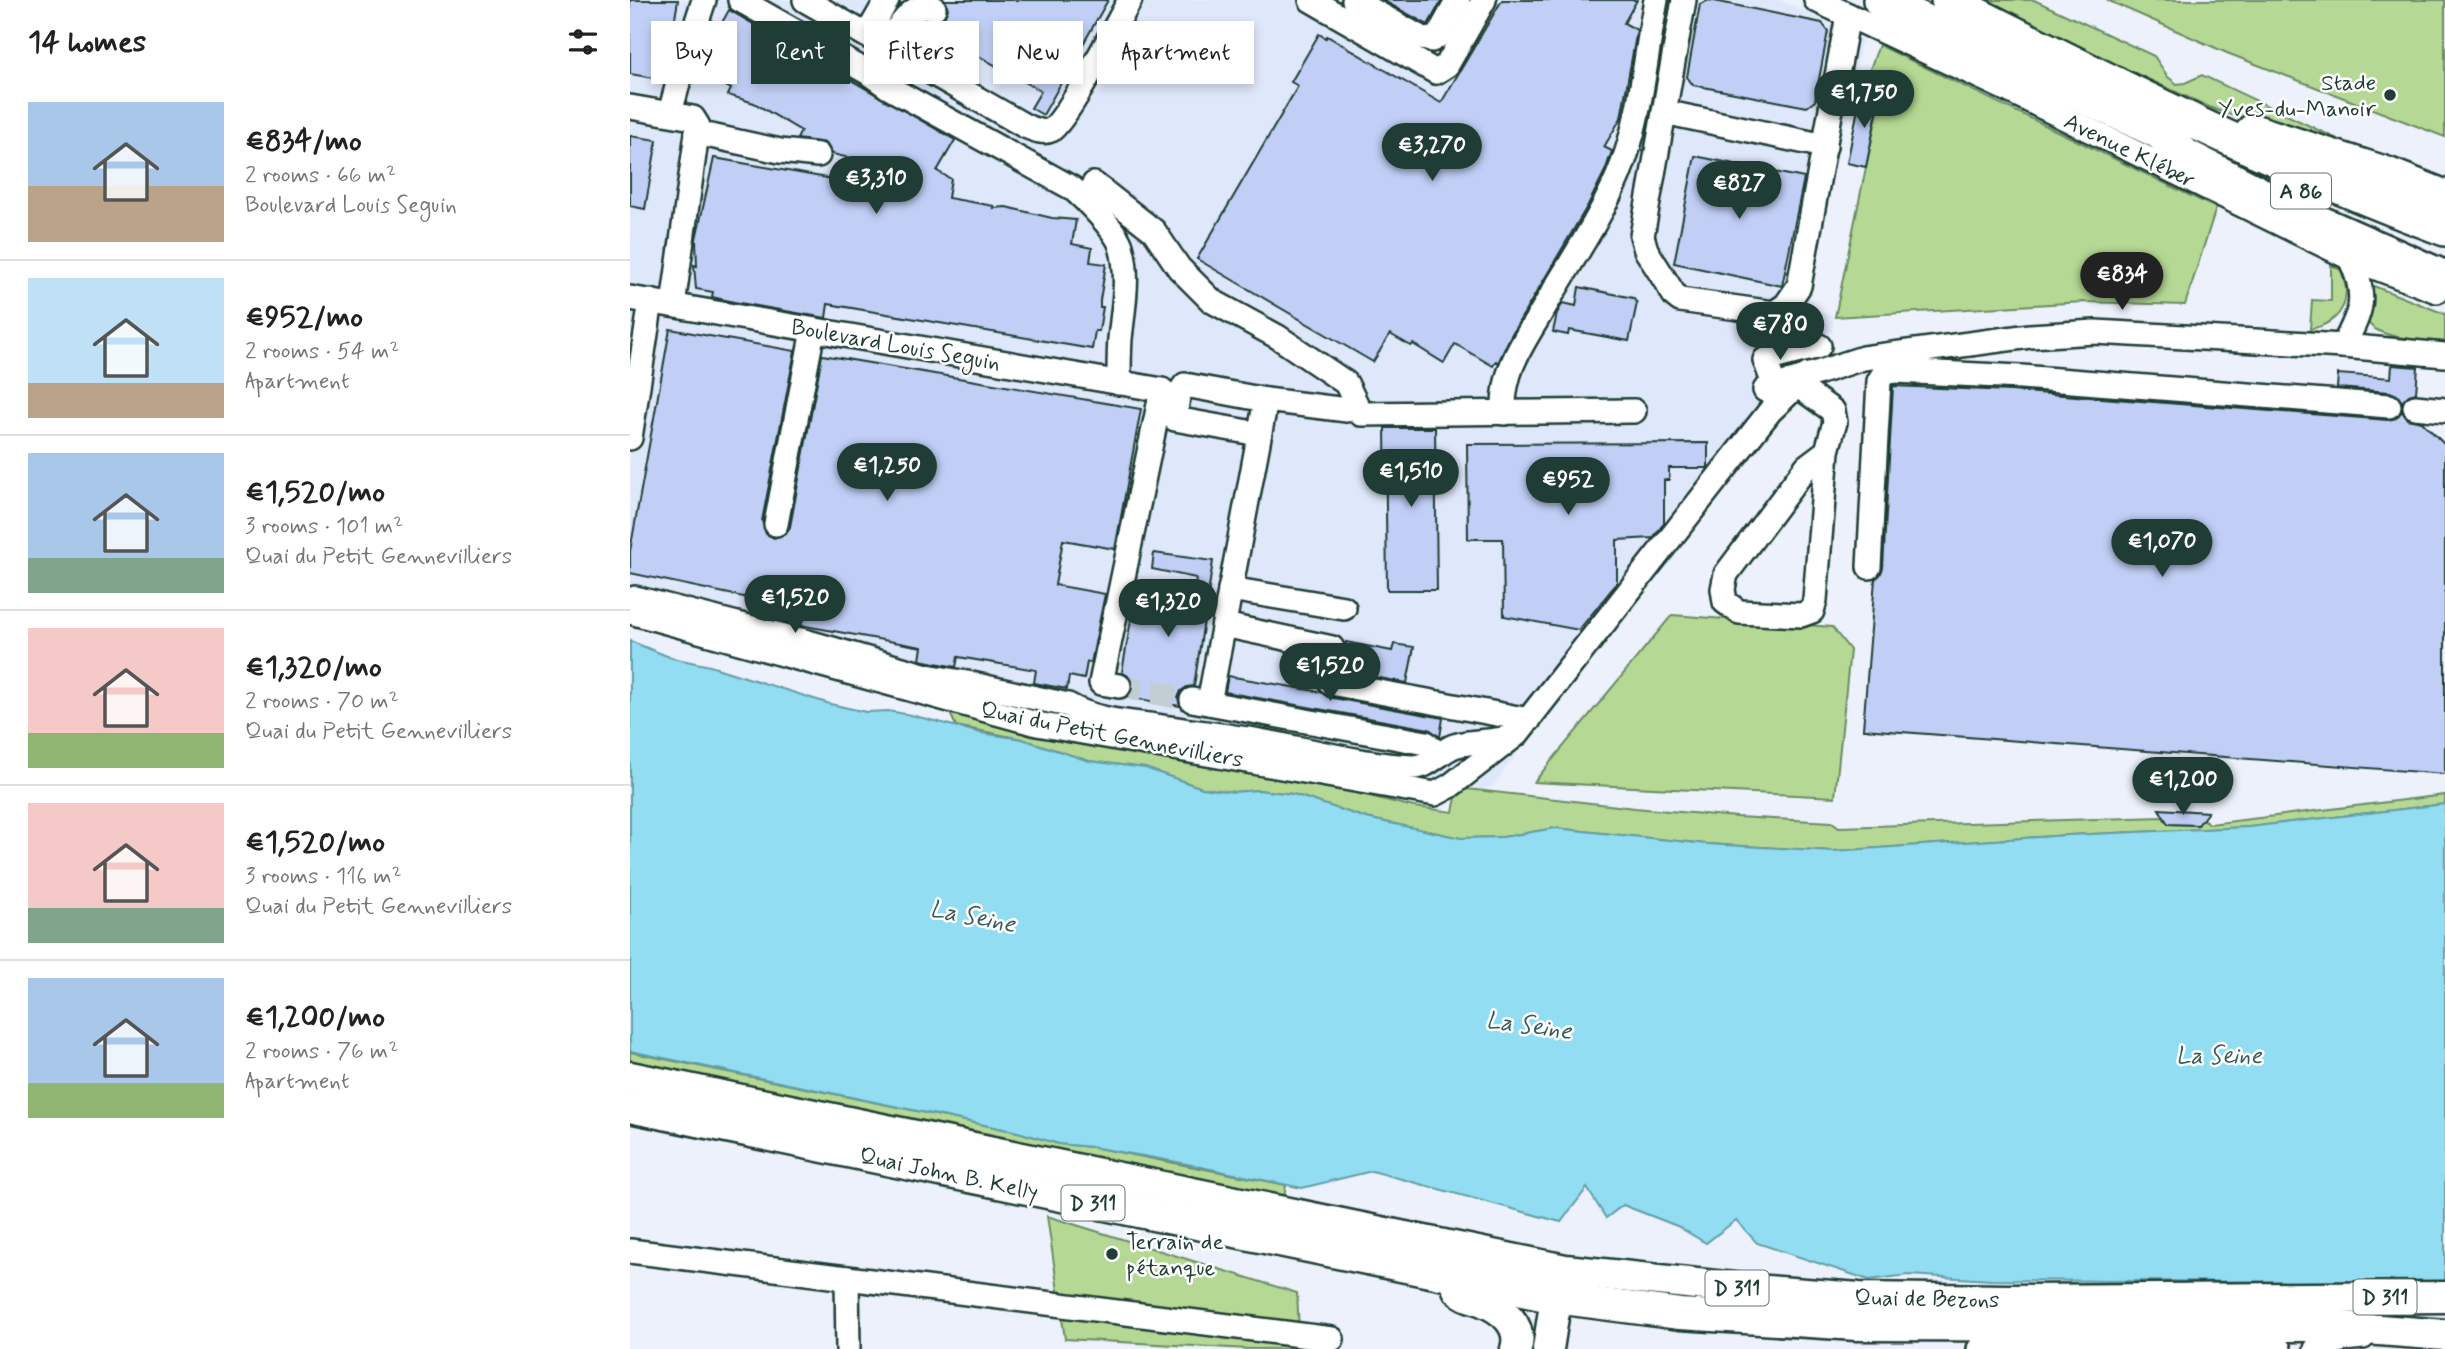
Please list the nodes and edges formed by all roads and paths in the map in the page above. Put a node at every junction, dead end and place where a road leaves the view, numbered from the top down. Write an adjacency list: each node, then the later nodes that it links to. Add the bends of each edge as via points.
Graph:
1 (704, 0): 23 (street)
2 (740, 0): 41 (street, via 1085,199 1121,245 1126,285)
3 (806, 0): 19 (street)
4 (887, 0): 17 (street)
5 (1130, 0): 20 (street, via 1069,108 1052,129 1025,126)
6 (1311, 0): 9 (street, via 1436,72 1447,65)
7 (1354, 0): 8 (street, via 1432,40)
8 (1458, 0)
9 (1484, 0)
10 (1656, 0): 50 (street, via 1624,161 1607,199 1514,358)
11 (1684, 0): 22 (street)
12 (1816, 0): 16 (street, Avenue Kléber)
13 (1880, 0): 24 (highway, A 86)
14 (1948, 0): 24 (highway, A 86)
15 (934, 8): 18 (street, via 917,7)
16 (1848, 15): 26 (street); 32 (street, Avenue Kléber)
17 (875, 21)
18 (904, 21)
19 (864, 33)
20 (952, 84)
21 (630, 107): 23 (street)
22 (1664, 112): 26 (street); 26 (street, via 1642,236 1646,250 1680,300 1769,313 1786,305 1799,286)
23 (670, 113): 25 (street, via 693,118)
24 (2172, 126): 29 (highway, via 2245,128); 30 (highway, A 86); 31 (highway, A 86, via 2172,134 2278,182); 33 (highway, via 2186,156 2289,209)
25 (697, 133): 27 (street); 35 (street)
26 (1825, 146)
27 (818, 155)
28 (1094, 184): 50 (street, via 1154,231 1179,268 1212,300 1346,383 1361,414)
29 (2445, 197)
30 (2445, 229)
31 (2445, 247)
32 (2350, 258): 34 (street, Avenue Kléber); 38 (street, via 2361,292 2359,316)
33 (2445, 278)
34 (2445, 294)
35 (651, 301): 36 (street, Boulevard Louis Seguin); 40 (street)
36 (813, 330): 41 (street, Boulevard Louis Seguin); 54 (street)
37 (1819, 346): 42 (street, via 1765,360 1770,389)
38 (2343, 346): 39 (street); 42 (street, via 2095,332 2030,336 1863,358)
39 (2445, 355)
40 (636, 363): 49 (street)
41 (1118, 383): 61 (street, Boulevard Louis Seguin, via 1162,390 1101,683)
42 (1807, 383): 53 (street, via 1833,411 1835,422); 62 (street, via 1770,411)
43 (1266, 400): 46 (street); 51 (street); 51 (street, via 1185,386 1178,395 1175,419)
44 (2389, 406): 55 (street, via 2021,377 1884,373 1879,381)
45 (2415, 407): 47 (street)
46 (1347, 410)
47 (2445, 410)
48 (1634, 411): 50 (street)
49 (632, 412): 52 (street)
50 (1504, 413)
51 (1259, 434): 56 (street)
52 (630, 438)
53 (1827, 451): 53 (street, via 1812,611 1801,615 1739,612 1725,603 1726,574 1807,466)
54 (776, 524)
55 (1869, 567)
56 (1230, 589): 58 (street); 60 (street)
57 (630, 597): 63 (street, via 927,676 1068,705 1095,716 1414,768)
58 (1344, 608)
59 (630, 612): 62 (street, Quai du Petit Gennevilliers, via 1037,724 1435,794)
60 (1224, 625): 62 (street, via 1332,648 1326,676 1331,682); 63 (street, via 1200,701 1426,743)
61 (1119, 686)
62 (1523, 727): 63 (street, via 1497,741 1468,742)
63 (1439, 755)
64 (630, 1077): 66 (main road, Quai John B. Kelly / D 311)
65 (630, 1107): 71 (main road, Quai John B. Kelly / D 311)
66 (1413, 1240): 68 (main road, Quai de Bezons / D 311)
67 (630, 1251): 70 (street)
68 (1531, 1263): 69 (main road, Quai de Bezons / D 311); 73 (main road, via 1545,1276)
69 (1585, 1272): 72 (main road, Quai de Bezons / D 311, via 1859,1298); 73 (main road)
70 (848, 1278): 76 (street); 79 (street)
71 (1449, 1278): 73 (main road, Quai John B. Kelly / D 311); 80 (main road, via 1463,1295 1487,1302 1508,1317 1516,1327)
72 (2445, 1297)
73 (1556, 1298): 74 (main road, Quai de Bezons / D 311, via 1680,1314 1857,1325 2284,1326); 81 (main road)
74 (2382, 1331): 75 (main road, Quai de Bezons / D 311); 78 (street)
75 (2445, 1335)
76 (1332, 1339)
77 (2029, 1347): 82 (street); 83 (street, via 2066,1342 2256,1342)
78 (2330, 1347)
79 (848, 1349)
80 (1516, 1349)
81 (1548, 1349)
82 (1979, 1349)
83 (2279, 1349)

